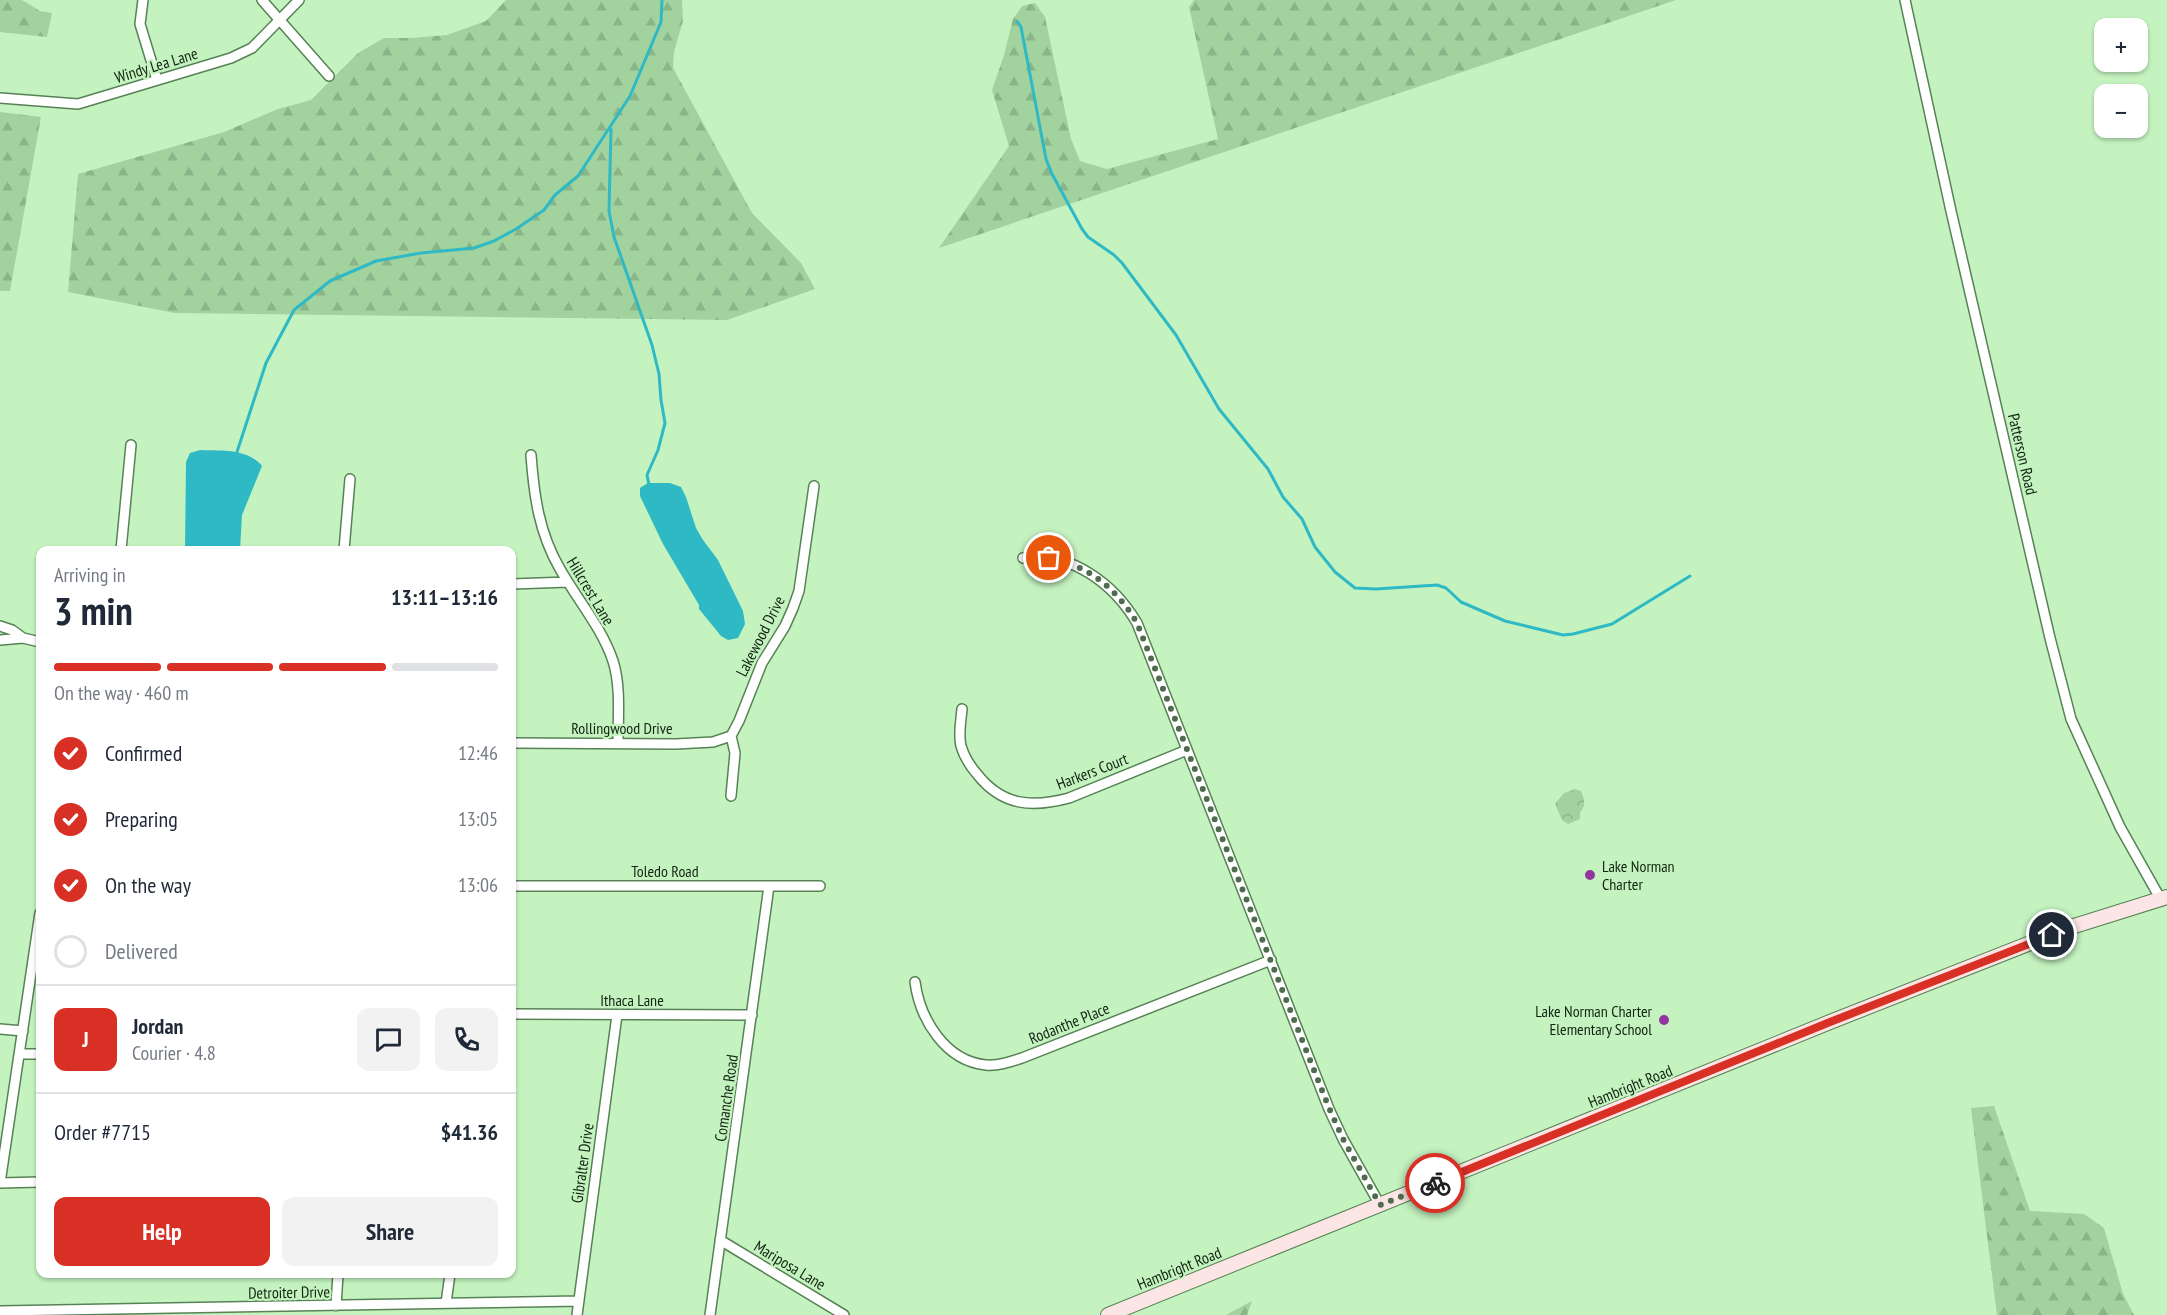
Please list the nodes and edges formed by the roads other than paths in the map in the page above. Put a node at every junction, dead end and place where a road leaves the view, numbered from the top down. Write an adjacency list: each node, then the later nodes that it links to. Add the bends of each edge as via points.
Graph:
1 (143, 0): 7 (street, via 140,24)
2 (262, 0): 5 (street)
3 (299, 0): 5 (street, Windy Lea Lane)
4 (1905, 0): 31 (street, Patterson Road, via 1958,244 2071,719 2120,827)
5 (279, 21): 6 (street); 7 (street, Windy Lea Lane, via 245,53)
6 (329, 76)
7 (157, 80): 8 (street, Windy Lea Lane, via 78,104)
8 (0, 98)
9 (131, 445): 13 (street)
10 (531, 455): 16 (street, Hillcrest Lane, via 537,512)
11 (350, 479): 14 (street)
12 (814, 486): 23 (street, Lakewood Drive, via 799,591)
13 (121, 546)
14 (344, 546)
15 (1023, 558): 26 (street, via 1046,557 1070,564 1098,578 1120,598 1137,623)
16 (568, 582): 17 (street); 25 (street, Hillcrest Lane, via 613,660)
17 (516, 584)
18 (0, 626): 19 (street)
19 (22, 638): 20 (street); 21 (street)
20 (0, 640)
21 (36, 641)
22 (962, 709): 26 (street, Harkers Court, via 961,746 969,765 1001,796 1024,803 1069,798)
23 (730, 736): 25 (street, Rollingwood Drive, via 713,742); 27 (street, via 735,753)
24 (516, 743): 25 (street, Rollingwood Drive)
25 (618, 743)
26 (1187, 750): 33 (street)
27 (731, 796)
28 (516, 886): 29 (street, Toledo Road)
29 (769, 886): 30 (street, Toledo Road); 37 (street, Comanche Road)
30 (819, 886)
31 (2164, 897): 44 (main road, Hambright Road, via 2071,927)
32 (36, 950): 39 (street)
33 (1271, 960): 34 (street, Rodanthe Place, via 996,1065 974,1062 939,1040 922,1010); 44 (street, via 1329,1108)
34 (915, 982)
35 (516, 1014): 36 (street, Ithaca Lane)
36 (616, 1015): 37 (street, Ithaca Lane); 48 (street, Gibralter Drive)
37 (752, 1016): 45 (street, Comanche Road)
38 (0, 1029): 39 (street)
39 (23, 1031): 40 (street)
40 (20, 1054): 41 (street); 43 (street)
41 (36, 1054)
42 (36, 1182): 43 (street)
43 (0, 1183)
44 (1380, 1205): 55 (main road, Hambright Road)
45 (720, 1240): 53 (street, Comanche Road); 54 (street, Mariposa Lane)
46 (338, 1278): 50 (street)
47 (449, 1278): 49 (street)
48 (579, 1301): 49 (street, Detroiter Drive); 52 (street, Gibralter Drive)
49 (446, 1304): 50 (street, Detroiter Drive)
50 (336, 1306): 51 (street, Detroiter Drive)
51 (0, 1311)
52 (577, 1315)
53 (710, 1315)
54 (844, 1315)
55 (1108, 1315)

